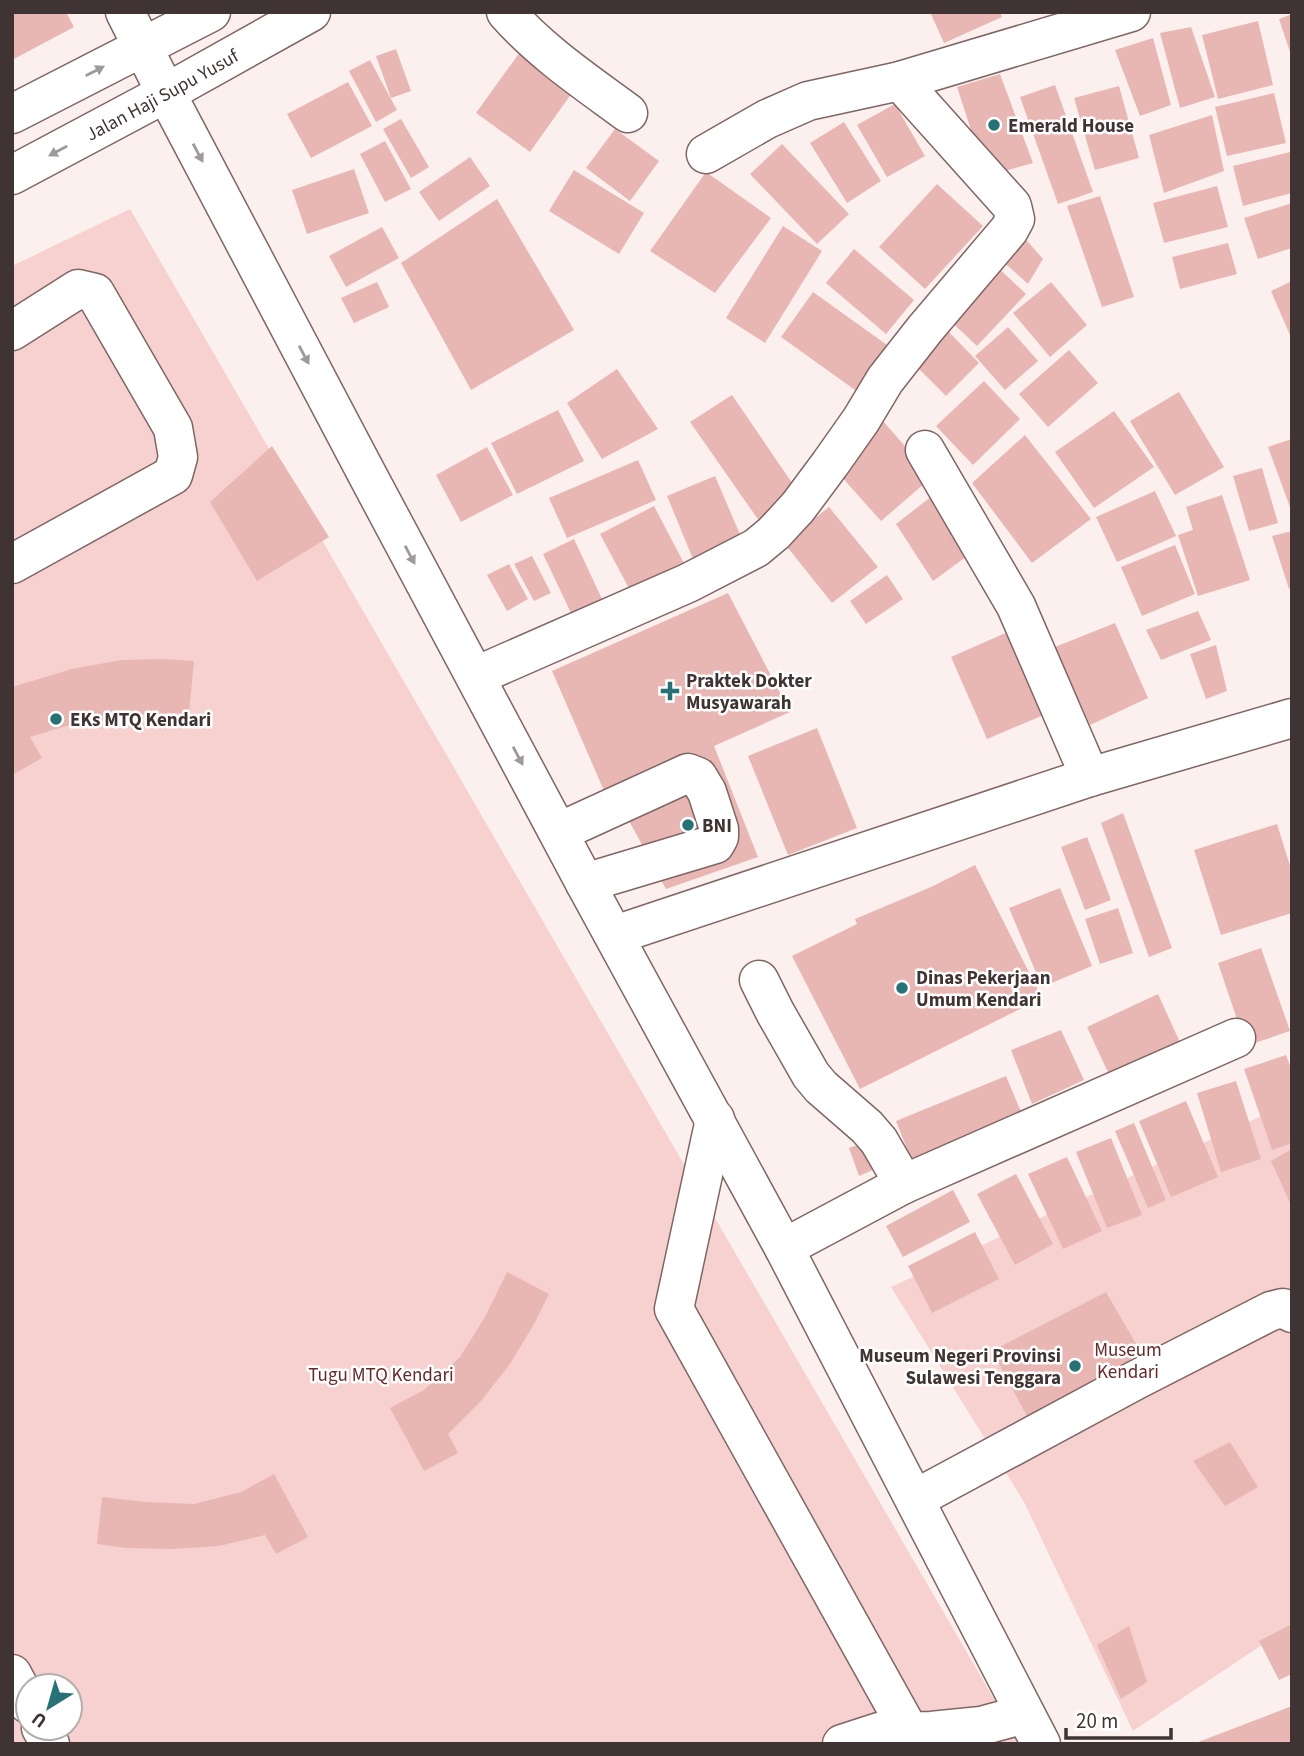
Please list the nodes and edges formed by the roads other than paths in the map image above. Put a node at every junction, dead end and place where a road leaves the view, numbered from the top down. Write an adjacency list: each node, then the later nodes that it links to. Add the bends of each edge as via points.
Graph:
1 (125, 12): 6 (street)
2 (211, 12): 6 (street)
3 (311, 12): 8 (street, Jalan Haji Supu Yusuf)
4 (506, 12): 9 (street, via 575,74)
5 (1131, 12): 7 (street)
6 (143, 46): 8 (street); 10 (street, one-way to 6)
7 (900, 81): 11 (street, via 808,101); 16 (street, via 1012,206 1015,219 1009,230 925,328 830,464 774,533 756,548 688,583)
8 (166, 93): 12 (street, Jalan Haji Supu Yusuf, one-way to 12); 16 (street, one-way to 16)
9 (628, 113)
10 (12, 114)
11 (706, 154)
12 (12, 175)
13 (12, 331): 15 (street, via 78,289 95,293 173,428 178,457 173,475)
14 (925, 450): 18 (street, via 1016,606)
15 (12, 564)
16 (476, 676): 19 (street, one-way to 19)
17 (1292, 718): 18 (street)
18 (1090, 777): 21 (street)
19 (559, 832): 20 (street); 20 (street, via 688,773 698,777 707,792 719,829 715,844)
20 (586, 883): 21 (street)
21 (615, 936): 24 (street)
22 (758, 980): 25 (street, via 811,1075 867,1127)
23 (1237, 1038): 25 (street)
24 (715, 1119): 26 (street); 30 (street, via 674,1309)
25 (904, 1184): 26 (street)
26 (784, 1248): 28 (street)
27 (1292, 1313): 28 (street, via 1283,1308 1271,1311)
28 (915, 1499): 29 (street)
29 (1033, 1729): 30 (street, via 981,1726)
30 (909, 1731): 31 (street, via 879,1732)
31 (842, 1744)

